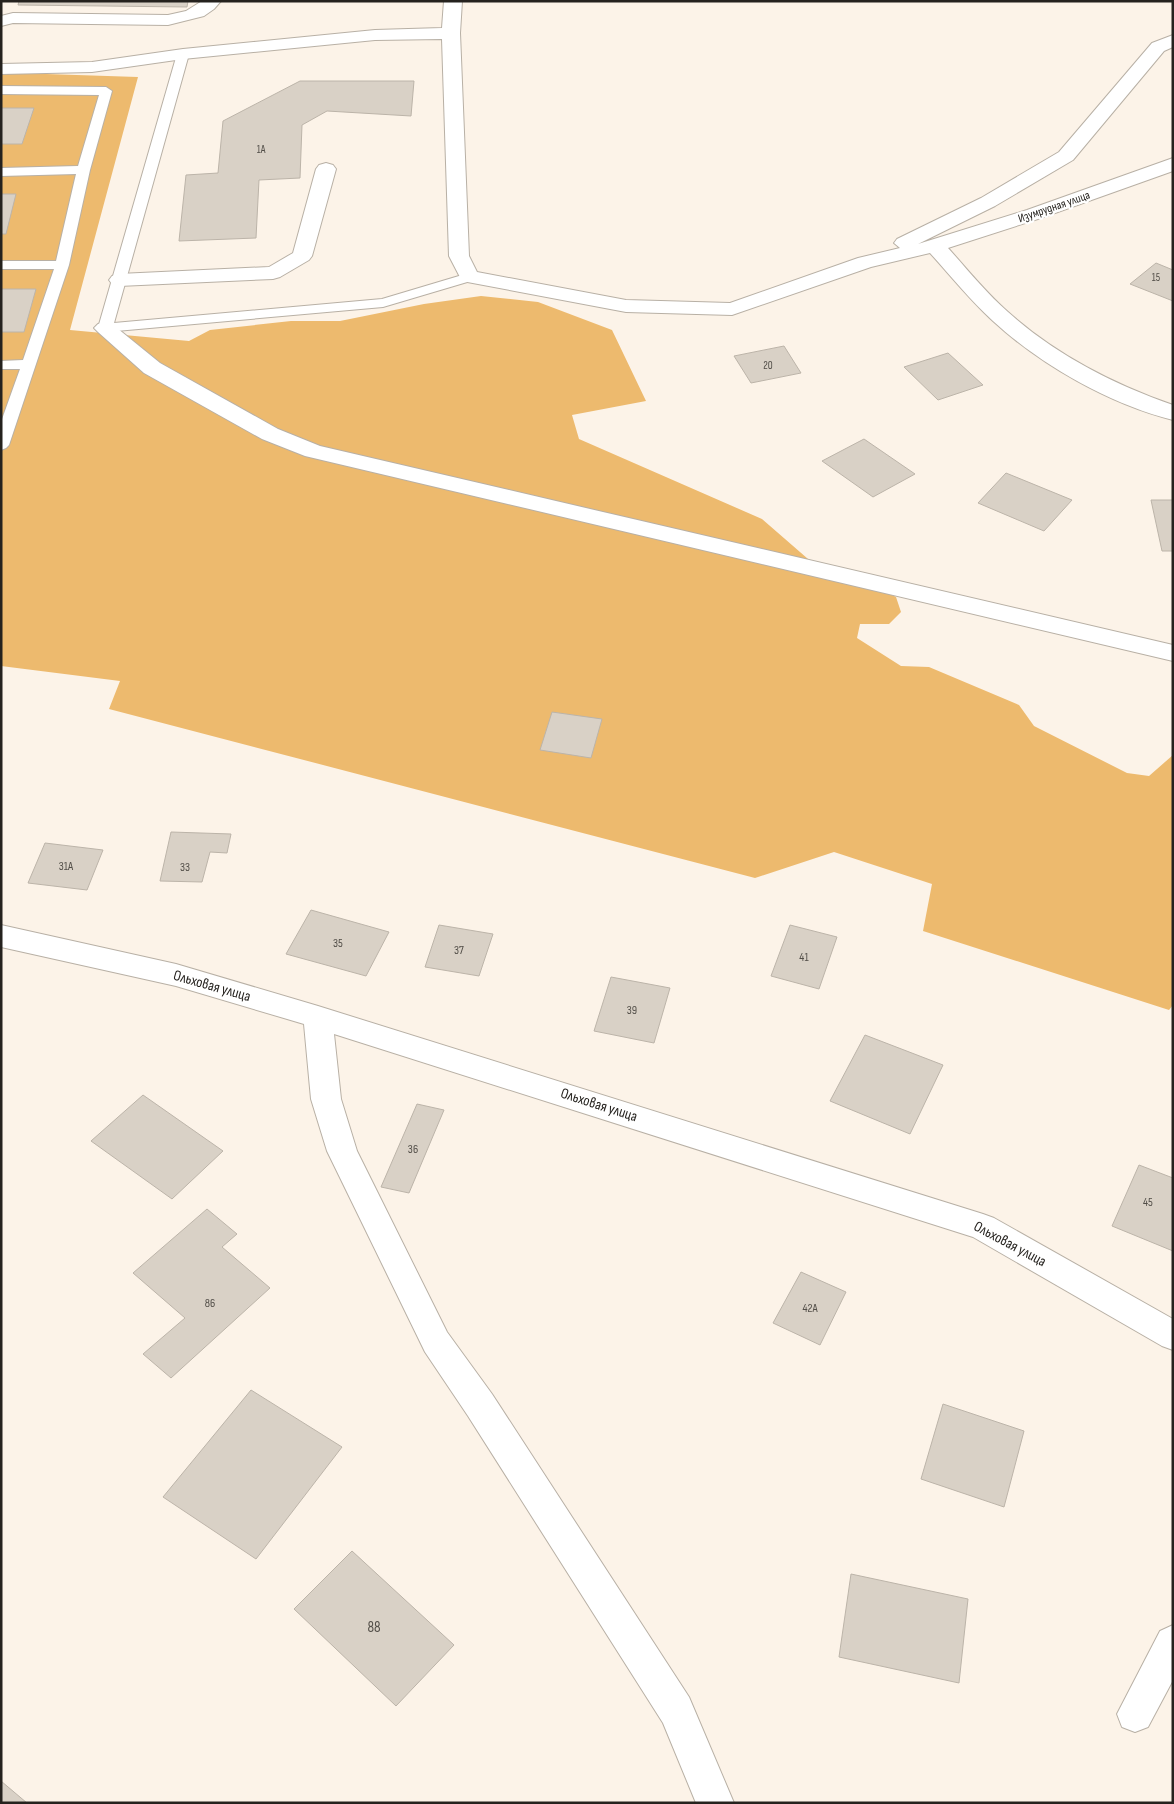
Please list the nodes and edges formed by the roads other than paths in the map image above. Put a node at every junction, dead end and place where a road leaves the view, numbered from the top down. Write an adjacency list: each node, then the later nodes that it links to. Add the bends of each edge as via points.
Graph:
1 (212, 1): 3 (street, via 190,16 168,20 13,18)
2 (453, 1): 4 (street)
3 (1, 21)
4 (451, 33): 6 (street, via 376,35); 17 (street, via 459,256)
5 (1173, 40): 14 (street, via 1158,47 1066,156 988,202)
6 (183, 54): 7 (street, via 92,67); 18 (lane)
7 (1, 69)
8 (1, 90): 11 (lane, via 106,91)
9 (1173, 164): 13 (street, Изумрудная улица)
10 (326, 169): 18 (street, via 302,256 273,273)
11 (83, 170): 12 (lane); 16 (lane)
12 (1, 172)
13 (934, 246): 14 (street, Изумрудная улица); 22 (street, via 1008,323 1061,364 1127,397)
14 (864, 262): 17 (street, via 732,309 626,306)
15 (1, 265): 16 (lane)
16 (62, 265): 20 (lane)
17 (469, 277): 19 (lane, via 383,303)
18 (119, 280): 19 (lane)
19 (105, 328): 24 (street, via 152,368 270,434 313,451)
20 (29, 364): 21 (lane); 23 (lane)
21 (1, 365)
22 (1173, 413)
23 (1, 445)
24 (1173, 653)
25 (1, 936): 26 (street, Ольховая улица, via 176,975)
26 (318, 1017): 27 (street, Ольховая улица, via 983,1227); 30 (street, via 326,1098 342,1151 436,1342 676,1710)
27 (1173, 1336)
28 (1173, 1643): 29 (street)
29 (1135, 1714)
30 (715, 1803)

